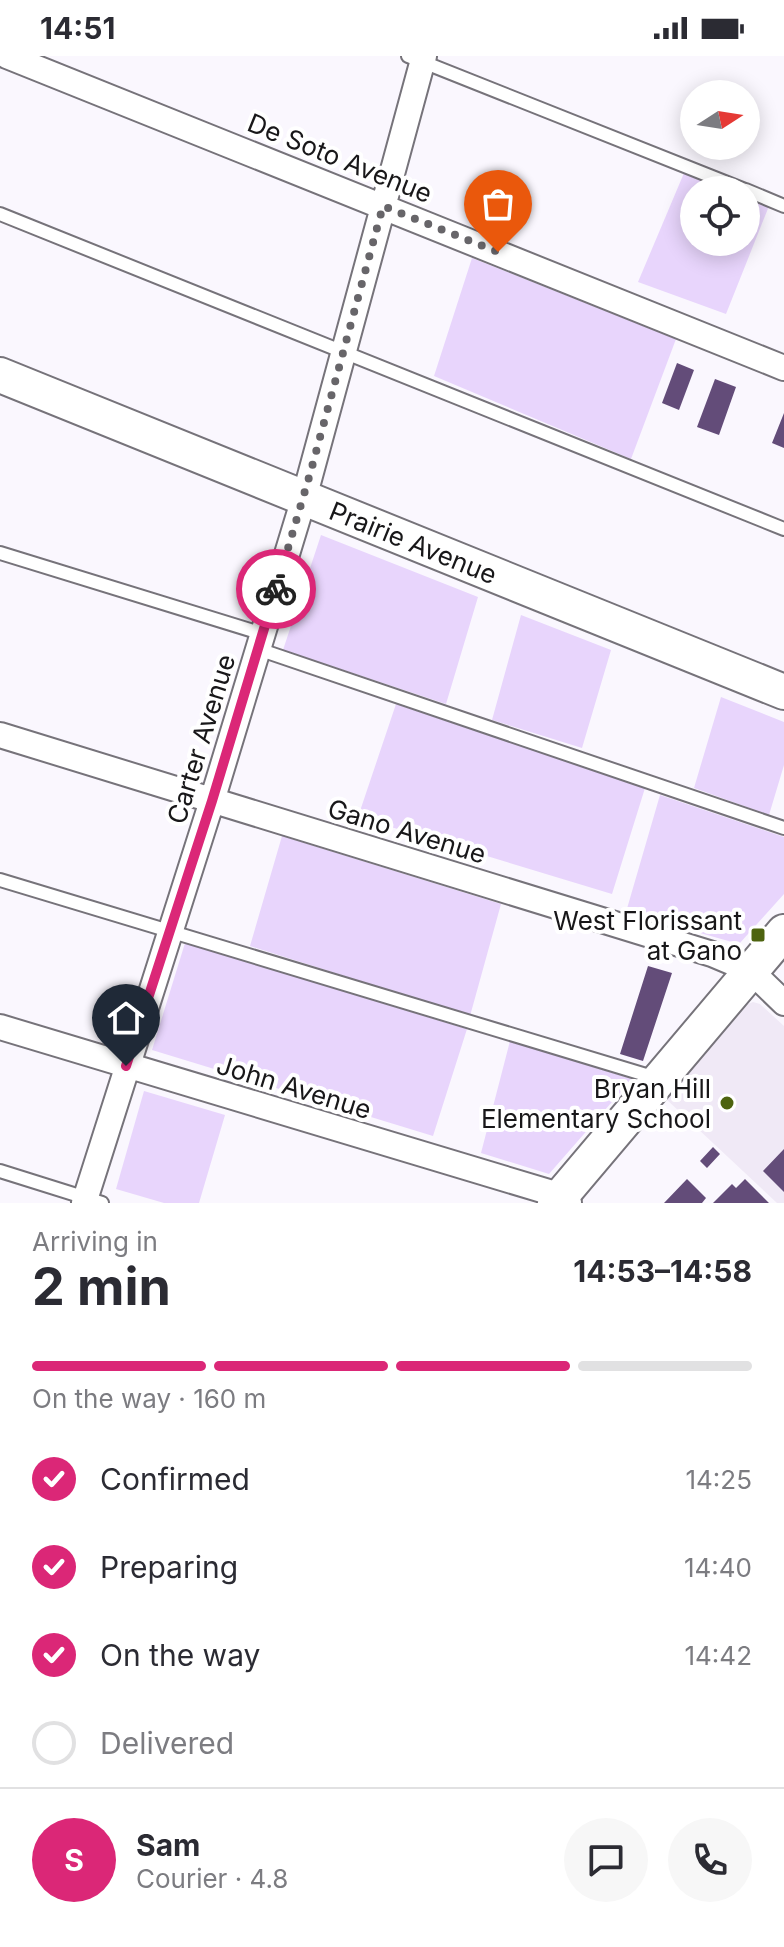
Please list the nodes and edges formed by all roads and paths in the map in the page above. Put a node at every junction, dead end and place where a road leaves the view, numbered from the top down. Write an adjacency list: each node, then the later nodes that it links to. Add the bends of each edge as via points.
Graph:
1 (7, 56): 5 (street, De Soto Avenue)
2 (418, 58): 3 (lane); 5 (street, Carter Avenue)
3 (711, 176)
4 (760, 196): 6 (lane)
5 (383, 206): 8 (street, Carter Avenue); 9 (street, De Soto Avenue)
6 (784, 206)
7 (0, 214): 8 (lane)
8 (343, 352): 11 (street, Carter Avenue); 12 (lane)
9 (784, 368)
10 (0, 375): 11 (street, Prairie Avenue)
11 (304, 498): 14 (street, Carter Avenue); 15 (street, Prairie Avenue)
12 (784, 529)
13 (0, 553): 14 (lane)
14 (261, 642): 17 (street, Carter Avenue); 18 (lane)
15 (784, 692)
16 (0, 735): 17 (street, Gano Avenue)
17 (212, 801): 20 (street, Carter Avenue); 22 (street, Gano Avenue)
18 (784, 828)
19 (0, 880): 20 (lane)
20 (169, 932): 25 (street, Carter Avenue); 26 (lane)
21 (784, 932): 22 (street)
22 (750, 970): 23 (street, Gano Avenue); 26 (street)
23 (784, 1003)
24 (0, 1027): 25 (street, John Avenue)
25 (126, 1066): 28 (street, Carter Avenue); 29 (street, John Avenue)
26 (659, 1079): 29 (street)
27 (0, 1171): 28 (lane)
28 (91, 1201)
29 (562, 1201)

